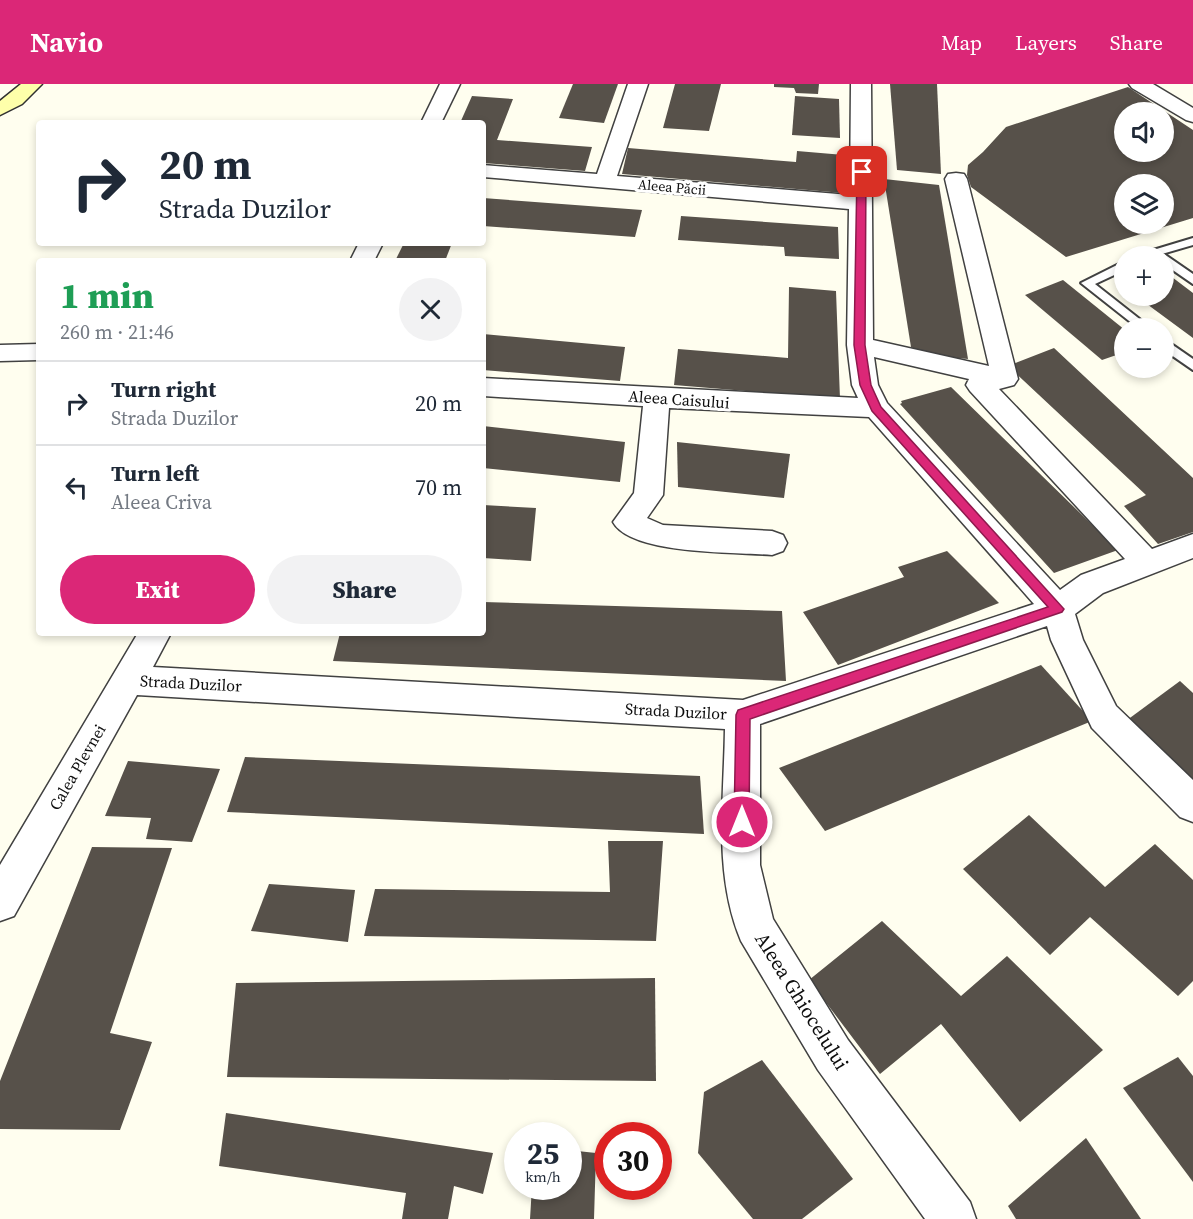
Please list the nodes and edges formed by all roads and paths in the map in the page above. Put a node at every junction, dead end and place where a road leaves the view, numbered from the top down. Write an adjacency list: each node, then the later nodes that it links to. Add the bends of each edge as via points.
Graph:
1 (32, 84): 6 (street)
2 (450, 84): 8 (street)
3 (638, 84): 11 (street)
4 (861, 84): 12 (street)
5 (1138, 84): 7 (street)
6 (0, 109)
7 (1193, 116)
8 (432, 120)
9 (486, 171): 11 (street, Aleea Păcii)
10 (956, 179): 26 (street)
11 (605, 181): 12 (street, Aleea Păcii)
12 (862, 203): 21 (street)
13 (1193, 240): 14 (lane)
14 (1174, 248)
15 (1174, 268): 17 (lane)
16 (1114, 271): 18 (lane, via 1087,284)
17 (1193, 280)
18 (1114, 304)
19 (1116, 306): 20 (lane)
20 (1132, 318)
21 (860, 345): 26 (street); 29 (street, via 865,385)
22 (36, 352): 24 (street)
23 (1174, 352): 25 (lane)
24 (0, 353)
25 (1193, 366)
26 (1005, 379): 32 (street, via 979,384)
27 (486, 387): 28 (street, Aleea Caisului)
28 (657, 396): 29 (street, Aleea Caisului, via 759,405); 30 (street, via 648,495 628,522 659,536)
29 (876, 408): 33 (street)
30 (772, 543)
31 (1193, 546): 32 (street, Strada Duzilor)
32 (1148, 563): 33 (street, Strada Duzilor, via 1092,584)
33 (1058, 609): 36 (street, Strada Duzilor); 37 (street, via 1067,640 1104,717)
34 (153, 636): 35 (street, Calea Plevnei)
35 (128, 680): 36 (street, Strada Duzilor); 38 (street, Calea Plevnei)
36 (743, 715): 39 (street, Aleea Ghiocelului, via 741,865 755,927 833,1055)
37 (1193, 805)
38 (0, 902)
39 (953, 1219)

